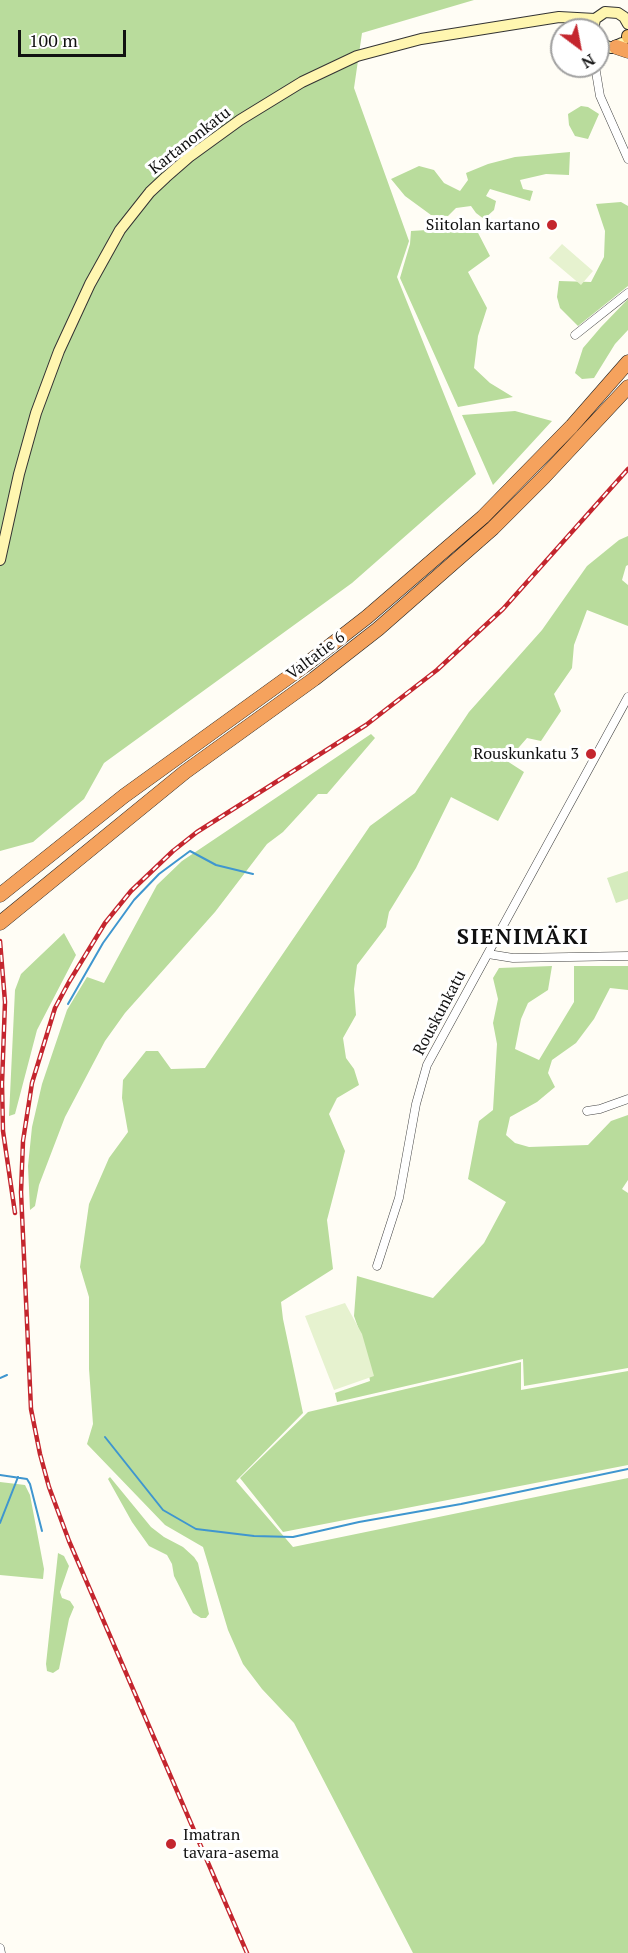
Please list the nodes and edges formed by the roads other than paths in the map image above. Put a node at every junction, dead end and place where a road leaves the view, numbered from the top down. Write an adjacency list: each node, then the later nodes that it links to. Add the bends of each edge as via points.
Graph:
1 (627, 17): 3 (main road, Kartanonkatu, via 606,12)
2 (567, 18): 12 (main road, Kartanonkatu, via 559,16 421,39 357,56 302,82 240,120 150,192 116,238 59,351 36,413)
3 (600, 18)
4 (628, 36): 5 (main road)
5 (622, 49)
6 (597, 78): 7 (street, via 605,111)
7 (628, 159)
8 (628, 293): 9 (street)
9 (575, 335)
10 (628, 361): 14 (highway, Valtatie 6, via 610,385 483,517 368,617 124,796)
11 (628, 387): 15 (highway, Valtatie 6, via 544,477 439,577 332,665 184,772)
12 (0, 560)
13 (628, 697): 16 (street, Rouskunkatu)
14 (0, 895)
15 (3, 921)
16 (488, 954): 17 (street, via 513,958); 20 (street, Rouskunkatu, via 427,1065 399,1198)
17 (628, 956)
18 (628, 1099): 19 (street)
19 (587, 1111)
20 (377, 1266)
21 (0, 1948): 22 (street)
22 (1, 1953)

